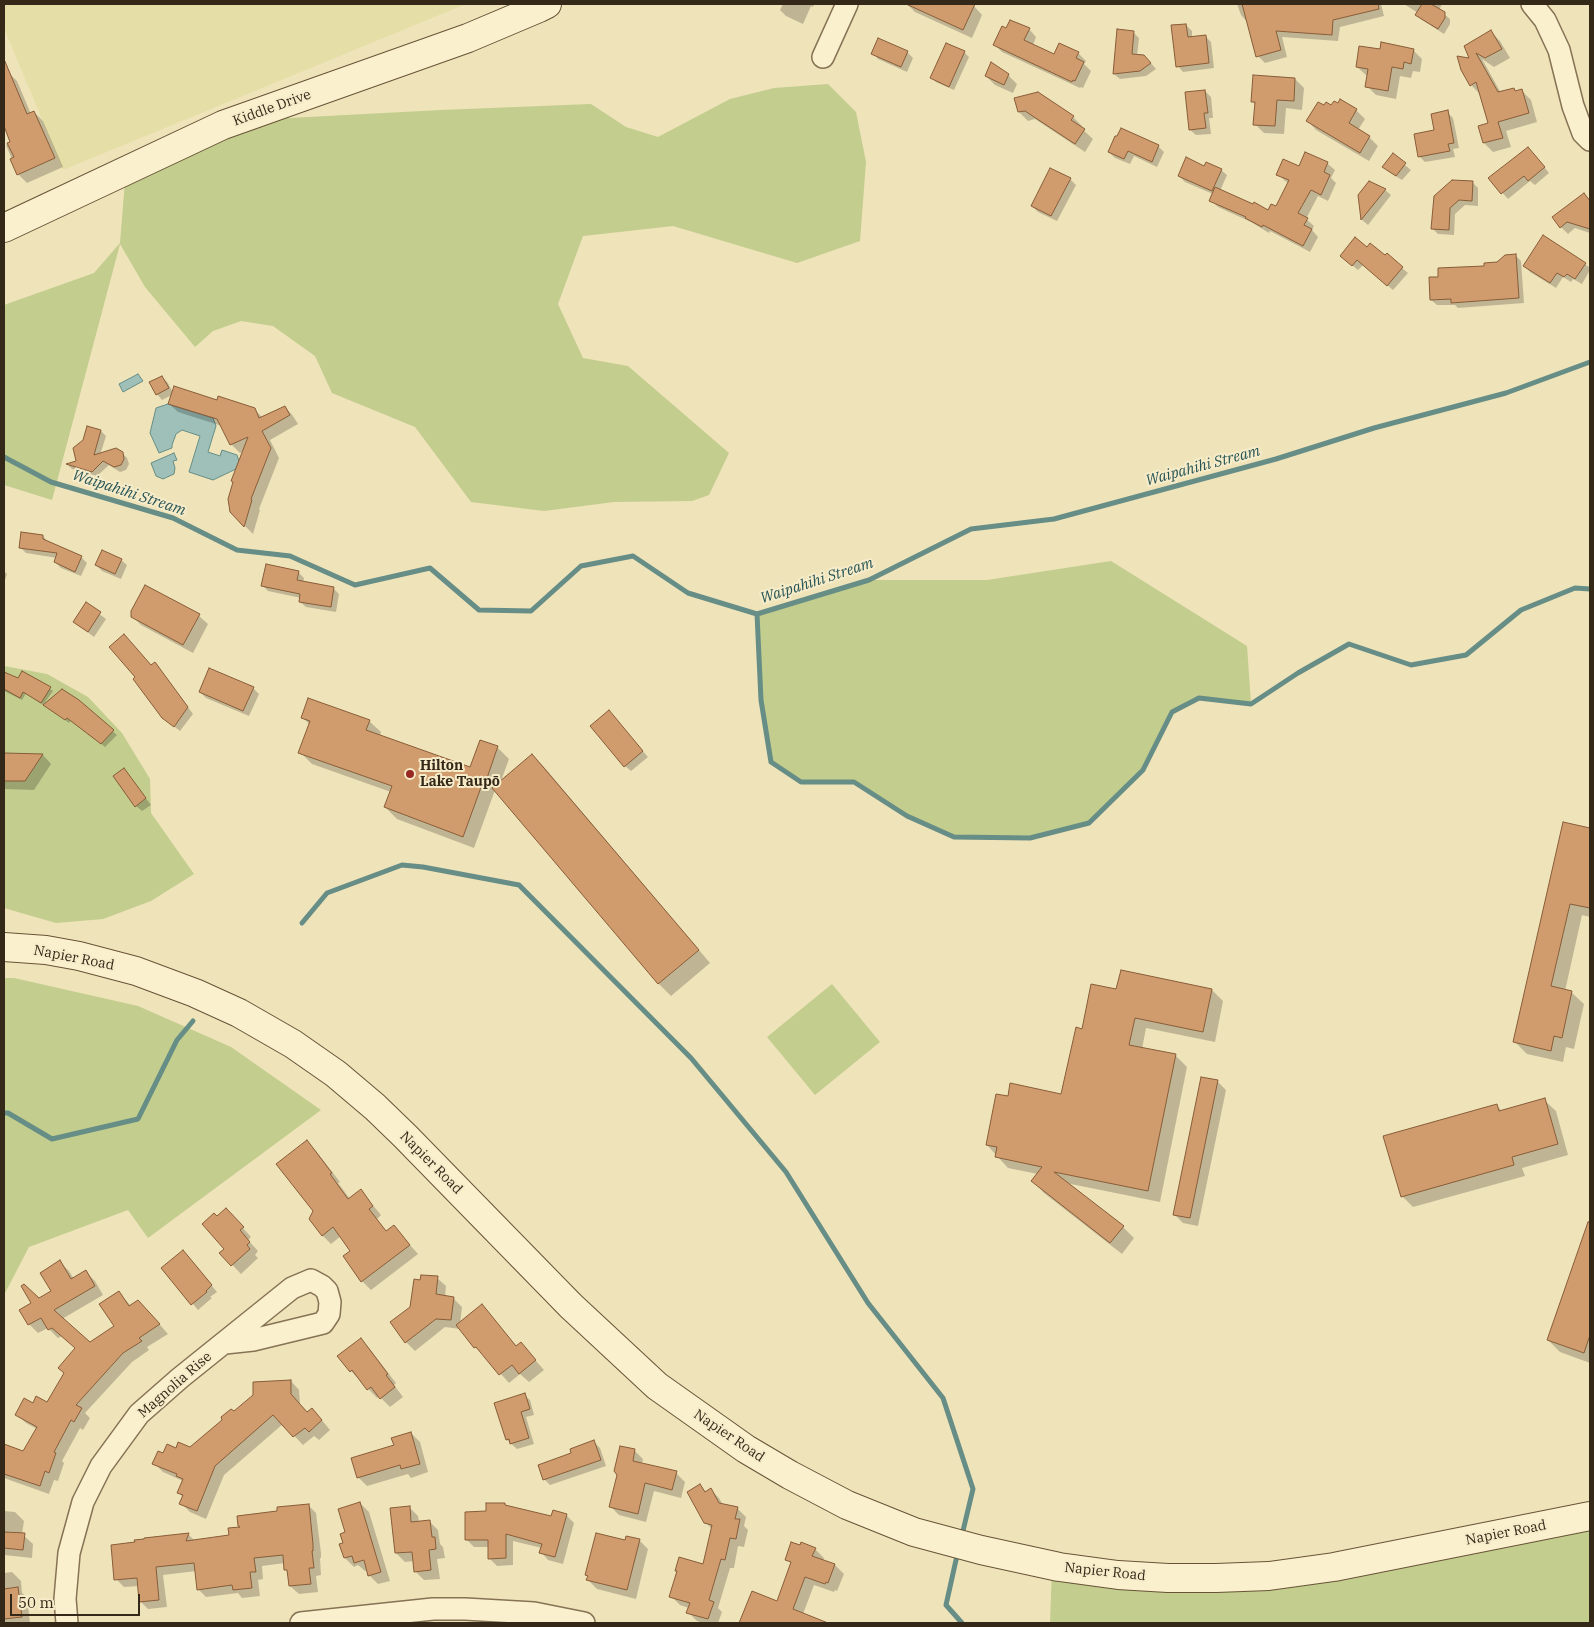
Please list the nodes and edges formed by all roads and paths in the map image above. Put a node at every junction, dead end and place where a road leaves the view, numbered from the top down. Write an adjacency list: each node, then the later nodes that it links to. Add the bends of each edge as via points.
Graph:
1 (547, 4): 6 (main road, Kiddle Drive, via 468,38 223,125)
2 (847, 4): 4 (street)
3 (1532, 4): 5 (street, via 1545,20 1559,50 1573,106)
4 (824, 57)
5 (1588, 136)
6 (4, 228)
7 (4, 947): 9 (main road, Napier Road, via 46,950 136,971 195,993 293,1044 336,1074 381,1113 571,1306 657,1386 746,1449 790,1475 847,1505 914,1532 1059,1567 1128,1576 1216,1578 1269,1576 1326,1568)
8 (225, 1343): 10 (street, Magnolia Rise, via 139,1414 101,1466 84,1502 69,1553 65,1599)
9 (1590, 1516)
10 (67, 1623)
11 (302, 1623): 12 (street, via 457,1609 534,1613)
12 (584, 1623)

